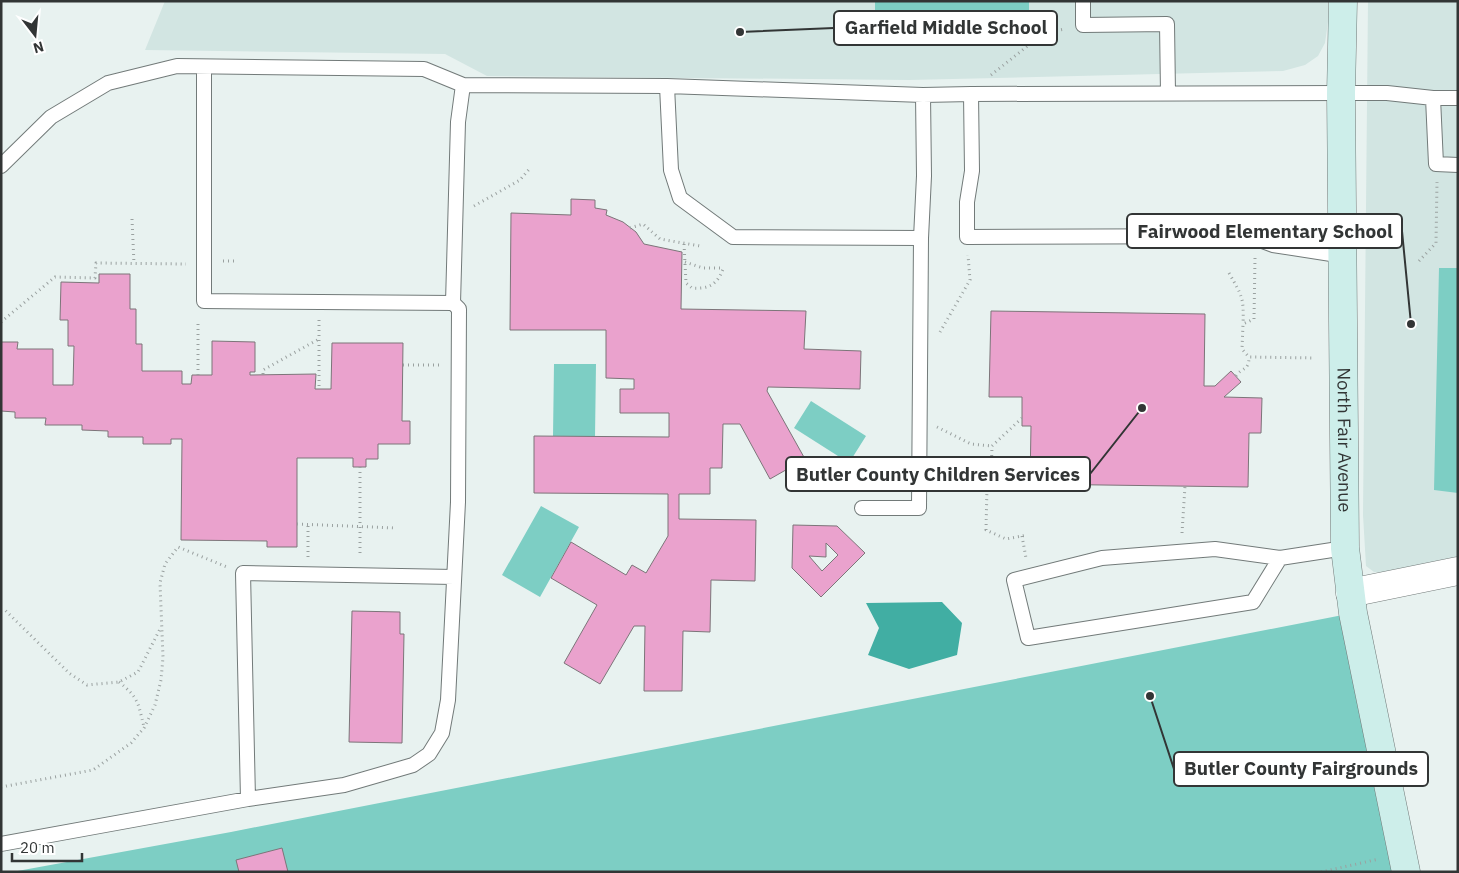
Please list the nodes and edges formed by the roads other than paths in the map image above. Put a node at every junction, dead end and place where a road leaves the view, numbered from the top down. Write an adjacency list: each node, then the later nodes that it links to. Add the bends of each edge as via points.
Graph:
1 (1083, 1): 6 (lane, via 1083,26 1167,24)
2 (1343, 1): 7 (street, North Fair Avenue)
3 (204, 68): 4 (lane, via 424,69); 13 (lane, via 177,66 108,83 51,117); 16 (lane, via 204,301)
4 (463, 85): 5 (lane); 16 (lane, via 458,122)
5 (667, 86): 9 (lane); 14 (lane, via 671,170 680,198 733,237)
6 (1168, 93): 7 (lane); 8 (lane)
7 (1341, 93): 10 (lane); 15 (street, North Fair Avenue)
8 (971, 94): 9 (lane); 15 (lane, via 972,170 967,202 968,237 1249,236 1273,245)
9 (922, 96): 14 (lane)
10 (1433, 98): 11 (lane); 12 (lane, via 1436,164)
11 (1458, 98)
12 (1458, 165)
13 (1, 166)
14 (922, 238): 17 (lane, via 919,508)
15 (1344, 256): 18 (street, North Fair Avenue)
16 (452, 303): 21 (lane, via 459,309 458,502)
17 (862, 508)
18 (1345, 548): 19 (lane); 22 (street, North Fair Avenue)
19 (1280, 558): 19 (lane, via 1215,549 1181,551 1102,558 1014,580 1028,638 1253,602)
20 (1458, 571): 22 (street)
21 (454, 577): 23 (lane, via 448,700 442,733 429,754 413,765 344,784); 23 (lane, via 243,573)
22 (1350, 593): 25 (street, North Fair Avenue)
23 (248, 799): 24 (lane)
24 (1, 844)
25 (1404, 863)

